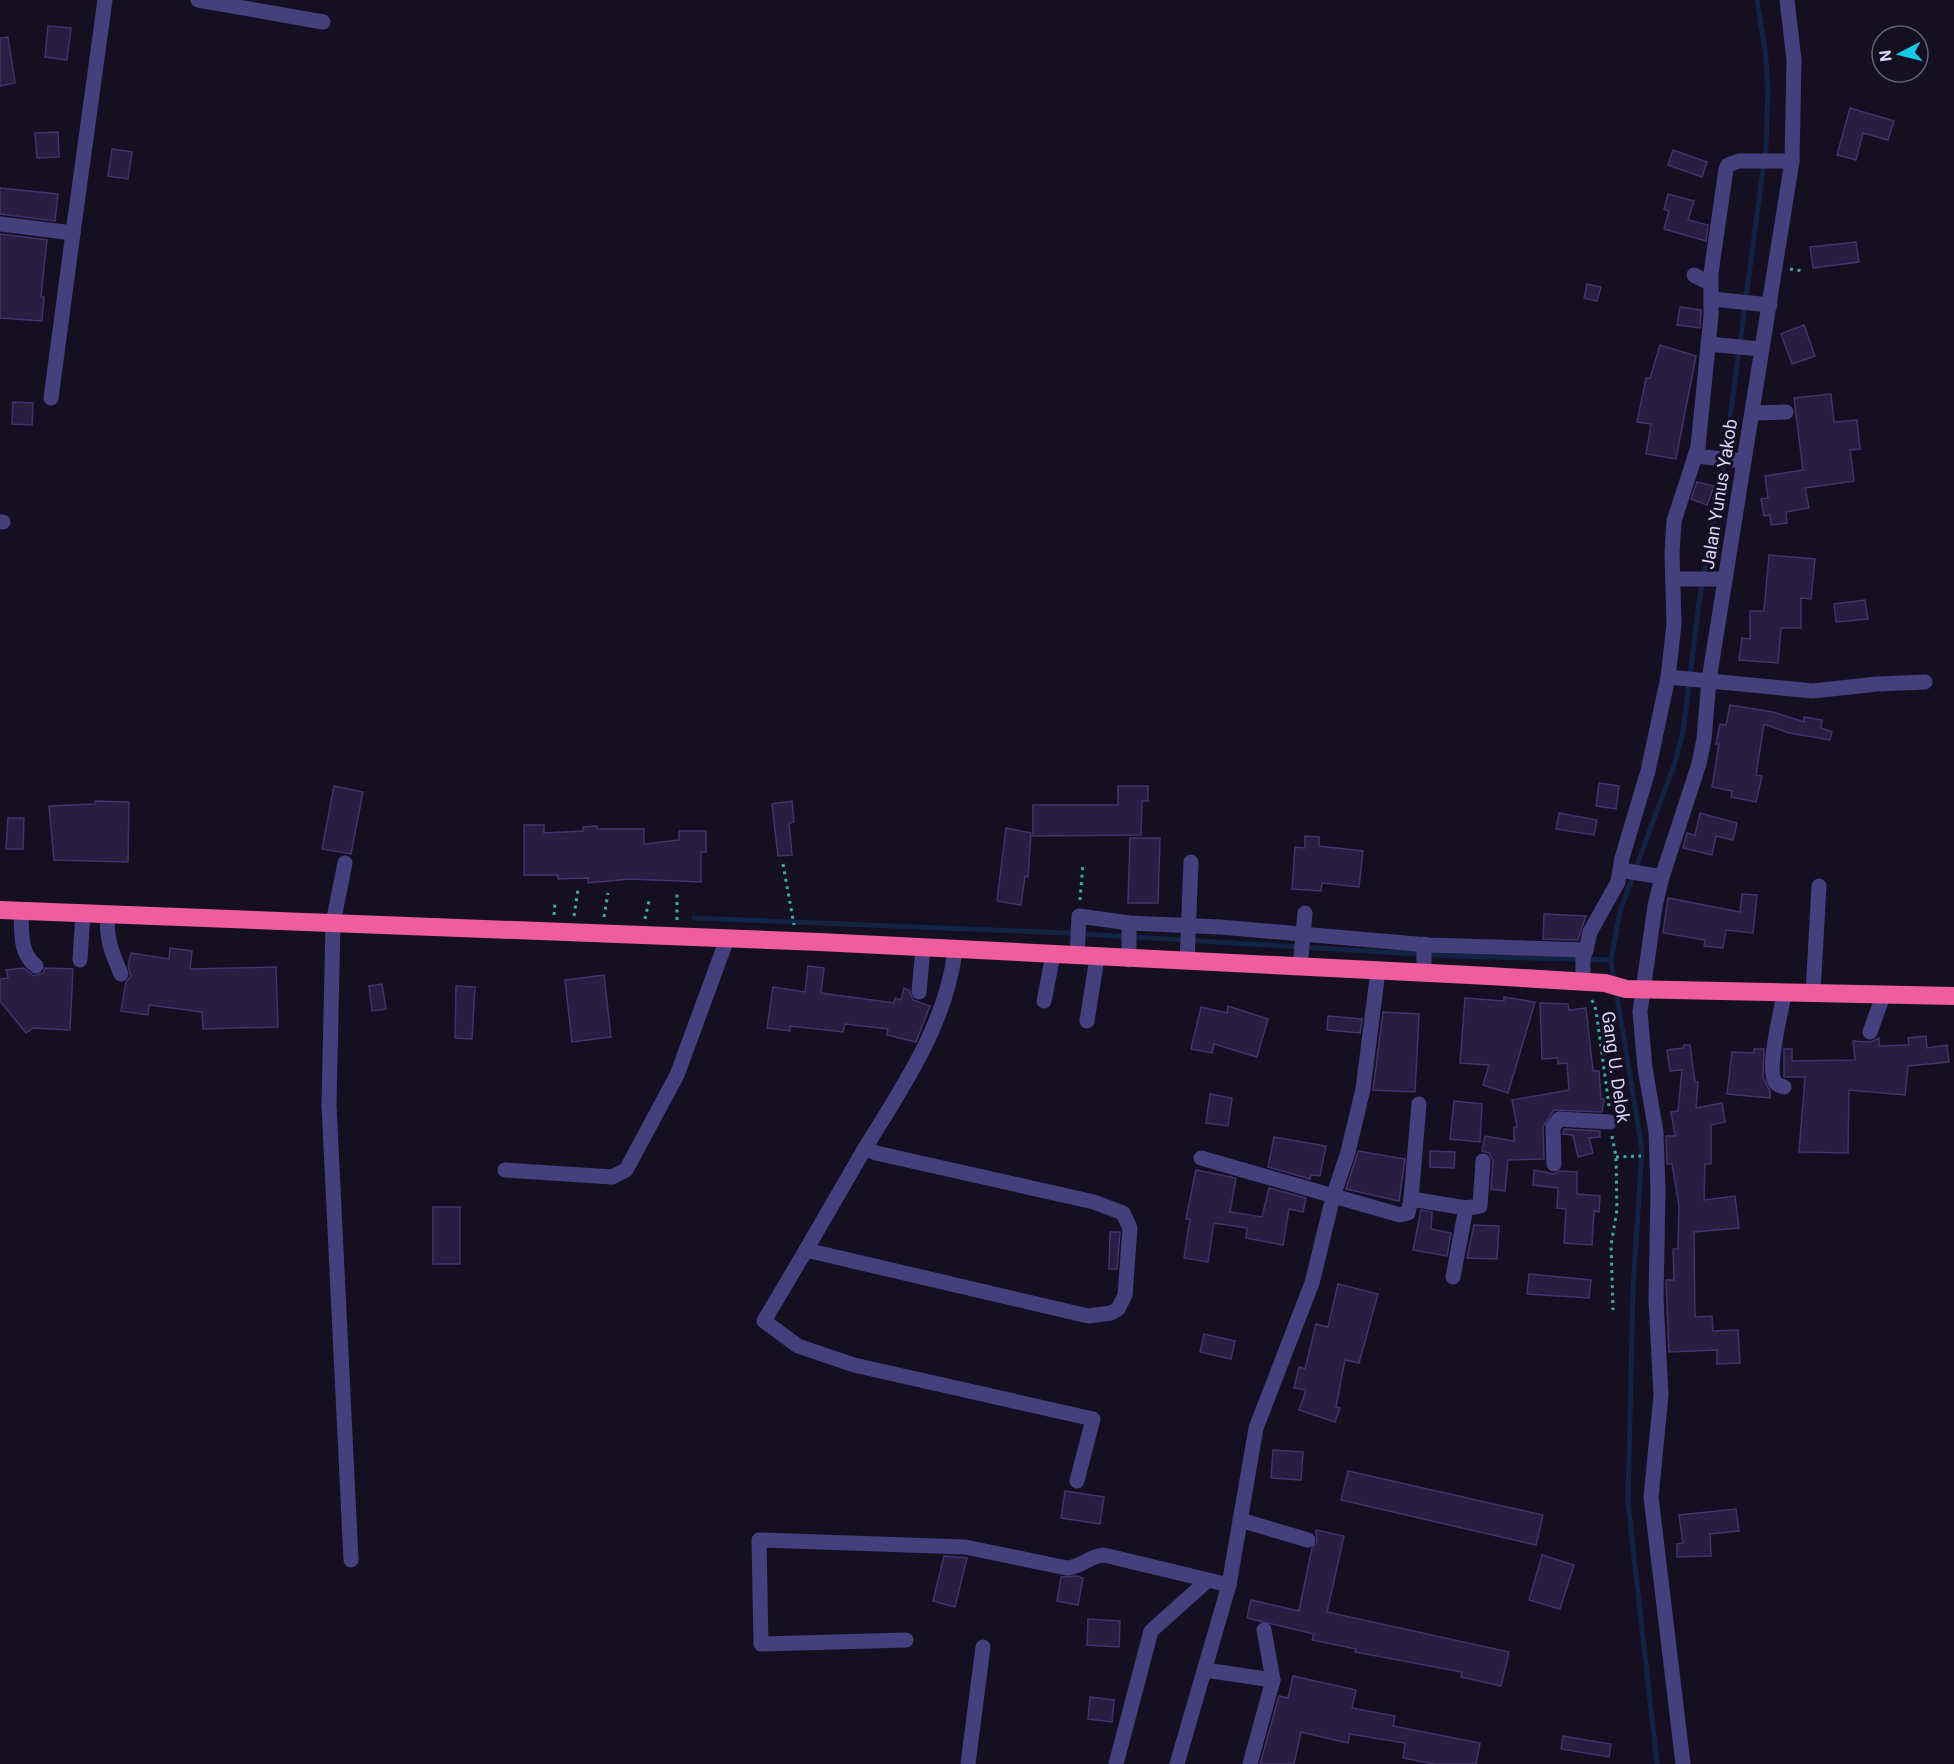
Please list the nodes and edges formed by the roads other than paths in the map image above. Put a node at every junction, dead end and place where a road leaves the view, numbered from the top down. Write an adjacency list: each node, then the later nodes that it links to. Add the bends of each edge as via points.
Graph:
1 (105, 0): 7 (street)
2 (198, 0): 4 (street)
3 (1787, 0): 5 (street, Jalan Yunus Yakob, via 1794,60)
4 (323, 22)
5 (1792, 161): 9 (street, via 1739,161 1726,169); 10 (street, Jalan Yunus Yakob)
6 (0, 224): 7 (street)
7 (73, 233): 13 (street)
8 (1694, 275): 9 (street)
9 (1712, 292): 10 (street, via 1730,301); 11 (street)
10 (1770, 305): 12 (street, Jalan Yunus Yakob)
11 (1708, 344): 12 (street); 16 (street)
12 (1755, 348): 15 (street, Jalan Yunus Yakob)
13 (51, 398)
14 (1785, 412): 15 (street)
15 (1752, 413): 17 (street, Jalan Yunus Yakob)
16 (1700, 456): 17 (street); 18 (street, via 1674,521)
17 (1737, 460): 19 (street, Jalan Yunus Yakob)
18 (1673, 579): 19 (street); 20 (street)
19 (1719, 579): 21 (street, Jalan Yunus Yakob)
20 (1675, 678): 21 (street); 25 (street, via 1622,858)
21 (1705, 680): 22 (street, via 1813,691); 26 (street, Jalan Yunus Yakob, via 1699,764)
22 (1924, 682)
23 (1191, 862): 34 (street)
24 (345, 863): 33 (street)
25 (1626, 871): 26 (street); 46 (street, via 1590,932)
26 (1656, 876): 50 (street, Jalan Yunus Yakob, via 1655,906)
27 (1819, 886): 52 (street)
28 (0, 910): 29 (highway)
29 (21, 910): 30 (highway); 47 (street, via 24,952)
30 (83, 913): 32 (highway); 45 (street)
31 (1305, 913): 38 (street)
32 (108, 914): 33 (highway); 49 (street, via 109,945)
33 (333, 923): 35 (highway); 75 (street, via 329,1105)
34 (1188, 929): 36 (street); 38 (street); 42 (street)
35 (727, 939): 37 (highway); 66 (street, via 677,1075 626,1170 612,1177)
36 (1129, 940): 41 (street, via 1078,927); 42 (highway); 43 (highway)
37 (923, 948): 39 (highway); 51 (street)
38 (1301, 949): 42 (highway); 44 (street); 48 (highway)
39 (955, 950): 40 (highway); 62 (street, via 944,1001 908,1078)
40 (1053, 955): 41 (highway); 56 (street)
41 (1077, 956): 43 (highway)
42 (1187, 956)
43 (1097, 957): 57 (street)
44 (1424, 957): 46 (highway); 46 (street); 48 (highway)
45 (80, 960)
46 (1584, 963): 50 (highway, via 1605,983)
47 (36, 966)
48 (1378, 971): 67 (street, via 1363,1089)
49 (121, 974)
50 (1635, 989): 53 (highway); 87 (street, Jalan Yunus Yakob, via 1656,1132 1656,1299 1661,1395 1651,1497)
51 (920, 992)
52 (1813, 993): 53 (highway); 54 (highway)
53 (1784, 994): 59 (street, via 1776,1030 1773,1075)
54 (1883, 996): 55 (highway); 58 (street)
55 (1954, 996)
56 (1044, 1001)
57 (1087, 1021)
58 (1870, 1032)
59 (1784, 1087)
60 (1419, 1104): 68 (street)
61 (1610, 1122): 65 (street, via 1559,1119 1553,1127)
62 (865, 1148): 70 (street); 70 (street, via 1094,1202 1123,1213 1130,1228 1125,1295 1118,1309 1088,1316)
63 (1201, 1158): 67 (street)
64 (1483, 1161): 69 (street, via 1480,1206)
65 (1554, 1164)
66 (505, 1170)
67 (1333, 1197): 68 (street, via 1400,1215 1410,1210); 73 (street, via 1312,1283 1256,1428)
68 (1411, 1199): 69 (street)
69 (1466, 1208): 71 (street)
70 (806, 1250): 72 (street, via 764,1321 798,1346 854,1365 1093,1419)
71 (1453, 1277)
72 (1077, 1481)
73 (1240, 1520): 74 (street); 77 (street)
74 (1308, 1540)
75 (351, 1560)
76 (1207, 1581): 77 (street); 79 (street, via 1104,1555 1067,1568 965,1547 759,1540 761,1644); 84 (street, via 1151,1631)
77 (1229, 1585): 81 (street)
78 (1264, 1630): 82 (street)
79 (906, 1640)
80 (983, 1647): 83 (street)
81 (1205, 1670): 82 (street); 85 (street)
82 (1273, 1680): 86 (street)
83 (968, 1764)
84 (1116, 1764)
85 (1177, 1764)
86 (1250, 1764)
87 (1683, 1764)

